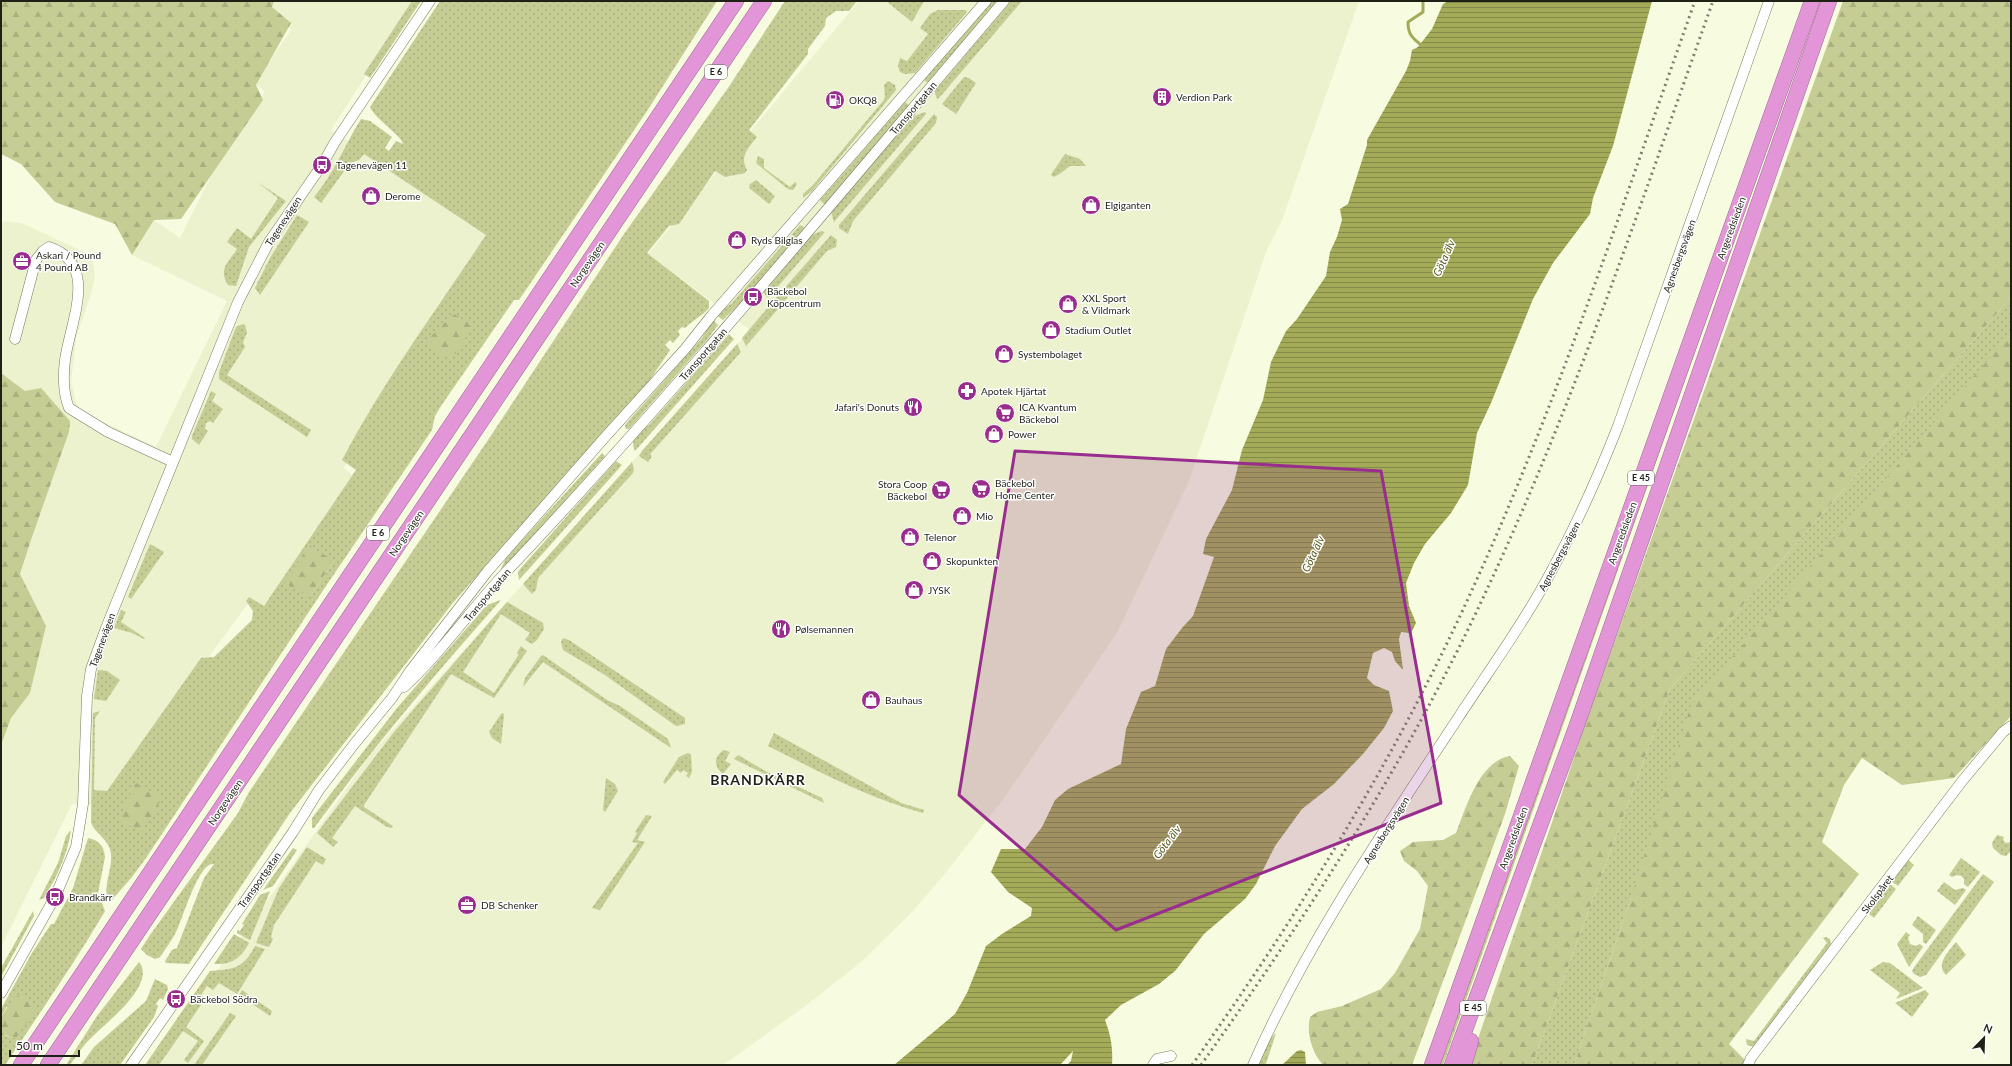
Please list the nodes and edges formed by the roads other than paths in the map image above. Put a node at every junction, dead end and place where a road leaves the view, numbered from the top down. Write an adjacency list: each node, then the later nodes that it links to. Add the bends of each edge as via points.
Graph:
1 (430, 1): 10 (street, Tagenevägen, via 260,258 238,302)
2 (736, 1): 16 (highway, E 6)
3 (764, 1): 17 (highway, Norgevägen / E 6)
4 (986, 1): 11 (street, Transportgatan, via 712,315 686,349 487,572)
5 (1004, 1): 11 (street, Transportgatan, via 686,373 558,518 498,580 417,675)
6 (1769, 1): 20 (street, Agnesbergsvägen, via 1600,474 1567,542 1532,605 1340,903 1288,993)
7 (1812, 1): 21 (highway, Angeredsleden / E 45)
8 (1829, 1): 13 (highway, Angeredsleden / E 45, via 1580,718)
9 (15, 339): 10 (street, via 36,260 49,247 57,249 72,260 77,270 79,285 65,360 64,388 69,408 108,432)
10 (173, 462): 14 (street, Tagenevägen, via 91,669 85,711 84,789 80,830 73,858 64,880)
11 (392, 698): 18 (street, Transportgatan, via 319,790 293,832)
12 (2011, 726): 24 (street, Skolspåret, via 1963,780)
13 (1495, 952): 22 (highway, Angeredsleden / E 45); 23 (highway, via 1490,980)
14 (1, 993)
15 (1172, 1056): 19 (street, via 1157,1059)
16 (21, 1065)
17 (48, 1065)
18 (131, 1065)
19 (1153, 1065)
20 (1253, 1065)
21 (1432, 1065)
22 (1452, 1065)
23 (1464, 1065)
24 (1748, 1065)

